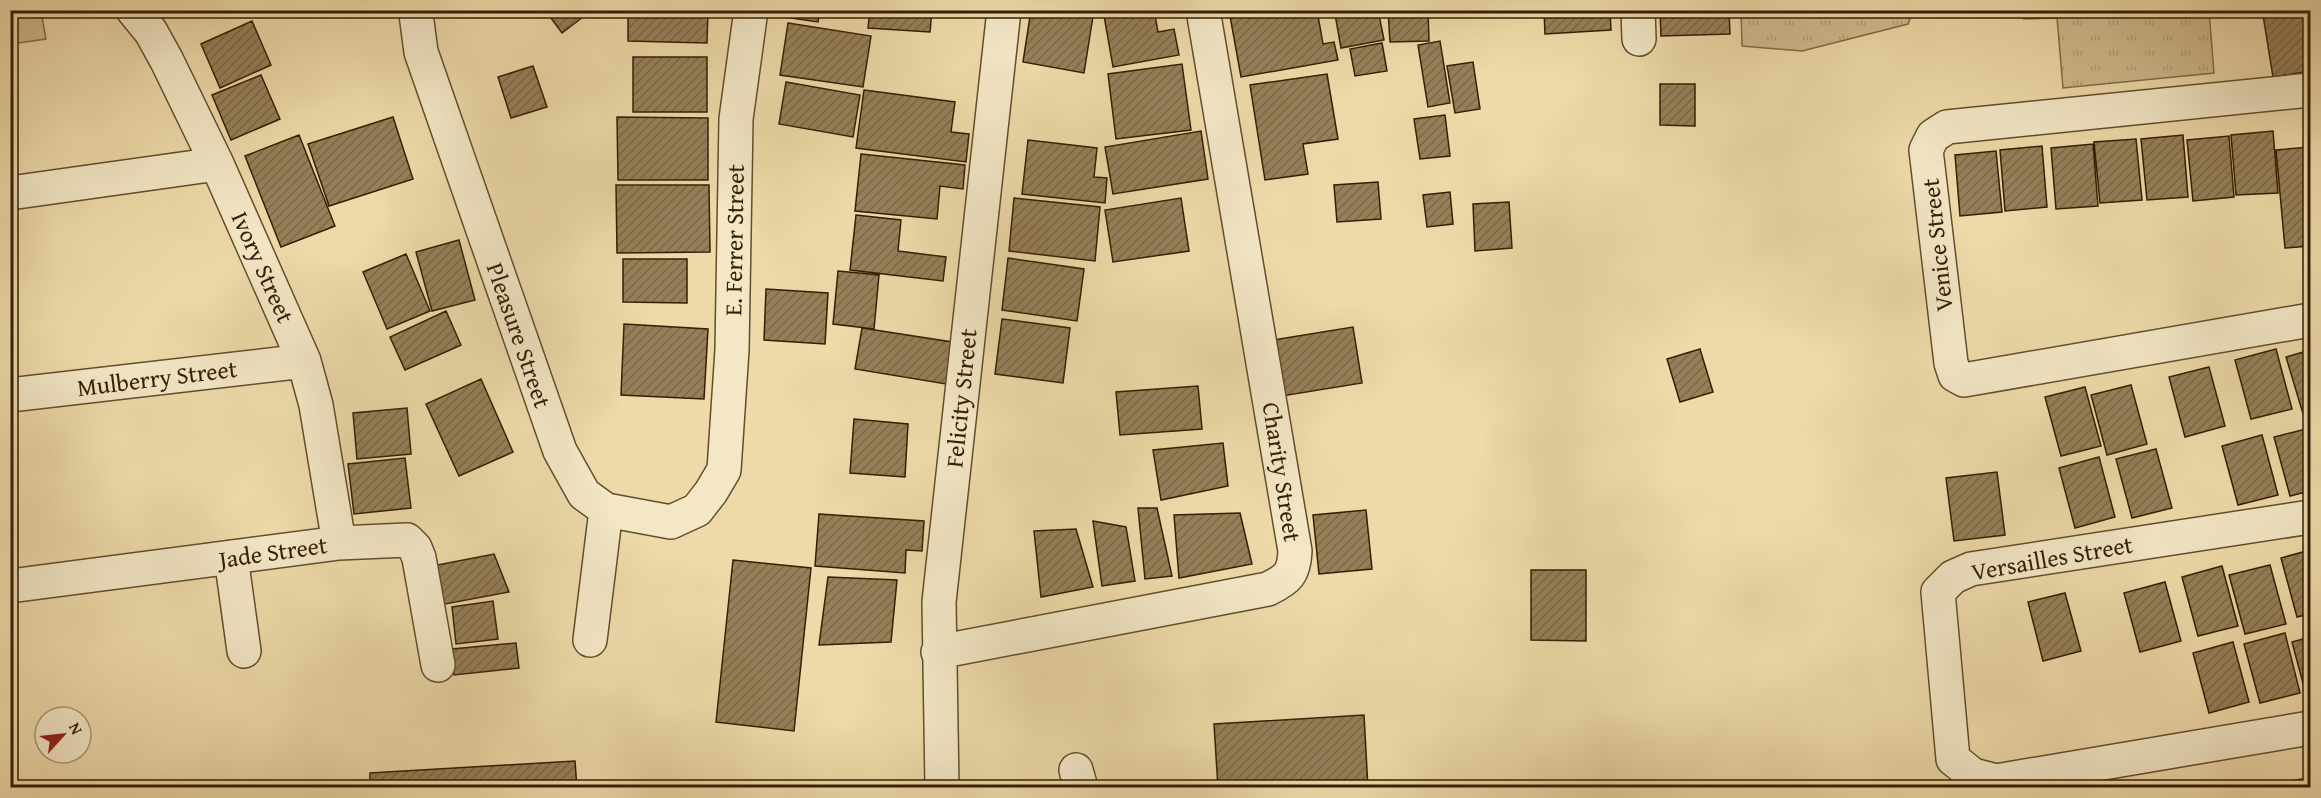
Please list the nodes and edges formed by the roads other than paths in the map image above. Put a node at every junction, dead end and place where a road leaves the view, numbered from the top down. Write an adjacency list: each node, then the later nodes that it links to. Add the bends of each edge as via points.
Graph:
1 (133, 10): 7 (street, Ivory Street, via 162,51)
2 (418, 10): 13 (street, Pleasure Street, via 421,52 560,452 584,494)
3 (751, 10): 12 (street, E. Ferrer Street, via 736,119 732,350)
4 (1004, 10): 20 (street, Felicity Street, via 939,602)
5 (1203, 10): 20 (street, Charity Street, via 1295,567 1289,578 1268,589)
6 (2310, 90): 9 (street, Venice Street, via 1947,127 1933,136 1926,150 1950,363 1955,375 1964,380)
7 (218, 164): 8 (street); 10 (street, Ivory Street)
8 (10, 193)
9 (2310, 320)
10 (304, 361): 11 (street, Mulberry Street); 15 (street, Ivory Street, via 316,405)
11 (10, 395)
12 (724, 470): 13 (street, Pleasure Street, via 697,510 671,522)
13 (606, 510): 18 (street)
14 (2310, 517): 22 (street, Versailles Street, via 1971,569 1953,577 1938,592 1953,759 1973,775 1996,781)
15 (339, 543): 16 (street, Jade Street); 21 (street, Jade Street, via 407,540 415,548)
16 (231, 557): 17 (street, Jade Street); 19 (street)
17 (10, 586)
18 (590, 640)
19 (244, 651)
20 (938, 651): 23 (street, Felicity Street)
21 (438, 665)
22 (2310, 728)
23 (942, 788)

